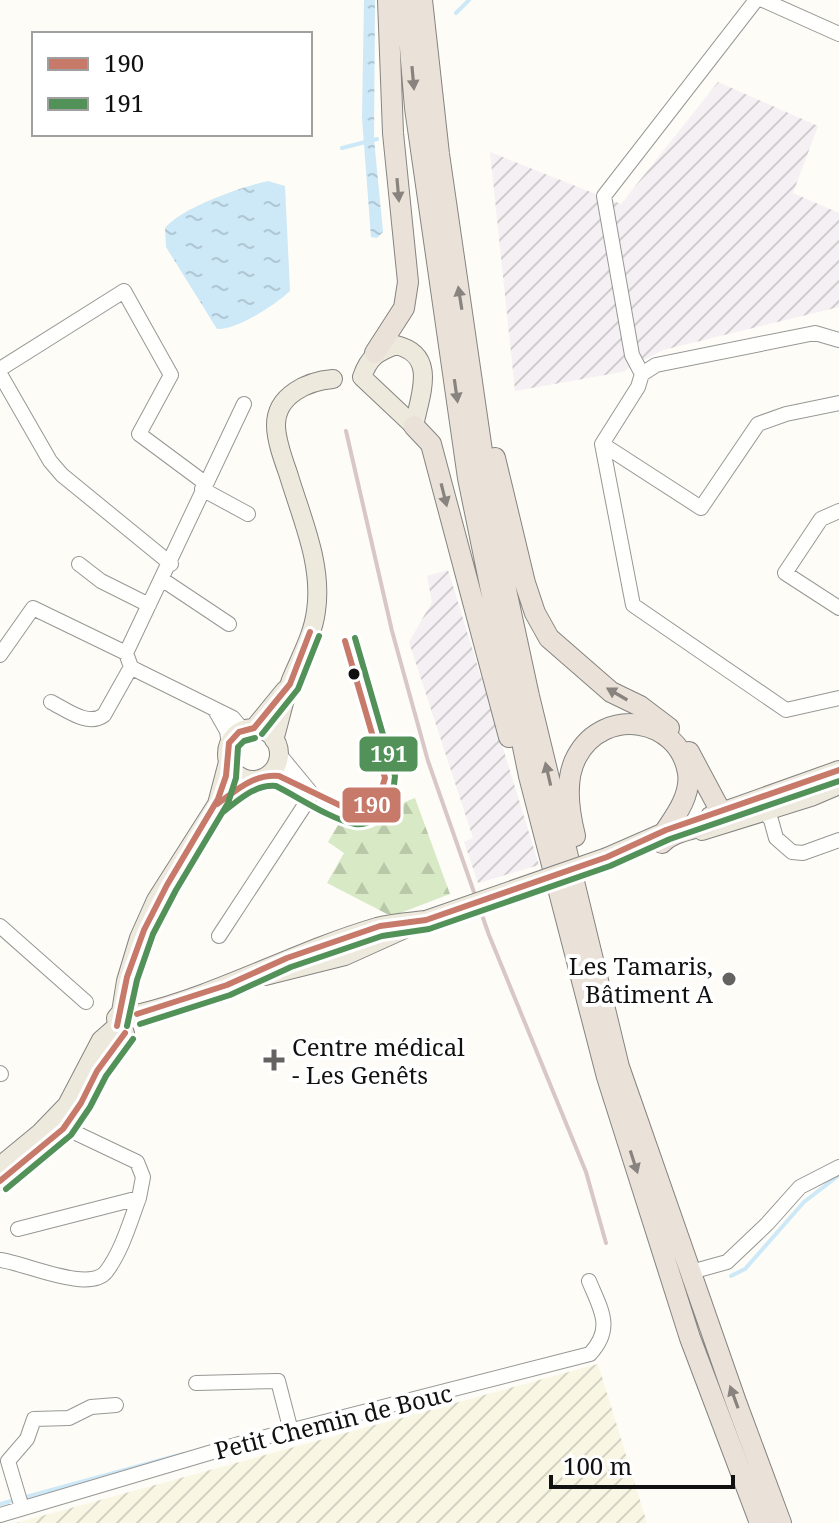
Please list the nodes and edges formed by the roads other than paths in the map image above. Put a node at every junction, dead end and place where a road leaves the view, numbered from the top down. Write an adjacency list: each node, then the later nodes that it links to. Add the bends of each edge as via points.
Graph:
1 (388, 0): 9 (highway, one-way to 9, via 393,133 408,282 404,308)
2 (406, 0): 51 (highway, one-way to 51, via 415,108 468,478 529,776)
3 (422, 0): 8 (highway, one-way to 3)
4 (756, 0): 11 (street, via 604,196 632,355)
5 (763, 0): 6 (street)
6 (839, 34)
7 (839, 340): 11 (street, via 815,333 656,365)
8 (467, 345): 41 (highway, one-way to 8, via 684,742 568,655 549,638 535,613); 59 (highway, one-way to 8, via 619,1067 529,696 494,534)
9 (375, 353): 12 (main road); 15 (main road, via 396,345 410,348 421,360)
10 (0, 371): 17 (street, via 124,291 171,375 139,434); 21 (street, via 62,475)
11 (642, 374): 16 (street)
12 (347, 378): 15 (main road); 28 (main road, via 304,385 285,402 276,425 317,568 316,611)
13 (839, 403): 16 (street, via 758,424 701,508)
14 (244, 404): 17 (street)
15 (414, 426): 51 (highway, one-way to 51, via 431,444 497,696)
16 (602, 444): 29 (street, via 633,605 786,710)
17 (204, 486): 19 (street); 21 (street)
18 (839, 511): 24 (street, via 821,519 785,573)
19 (248, 514)
20 (79, 564): 23 (street)
21 (171, 564): 22 (street)
22 (163, 580): 23 (street); 25 (street)
23 (149, 605): 27 (street)
24 (839, 608)
25 (229, 624)
26 (0, 655): 27 (street, via 33,608)
27 (128, 660): 30 (street, via 98,719 90,721); 31 (street)
28 (290, 684): 32 (main road); 33 (main road)
29 (839, 698)
30 (51, 702)
31 (215, 710): 32 (street); 34 (street, via 227,731)
32 (248, 729): 33 (main road, via 262,730); 34 (main road)
33 (277, 747): 36 (main road, via 274,770); 38 (street)
34 (228, 753): 36 (main road, via 237,775); 39 (main road)
35 (839, 770): 40 (main road)
36 (259, 778): 38 (street, via 287,778); 39 (main road)
37 (839, 785): 40 (main road)
38 (312, 794): 47 (street)
39 (217, 804): 53 (main road, via 156,900 139,938 126,981)
40 (758, 807): 41 (main road); 42 (main road); 43 (street, via 771,820 776,838 792,852)
41 (721, 812): 42 (highway, via 714,821)
42 (664, 836): 44 (main road, bridge); 59 (highway, via 681,807 688,774 677,747 652,726 618,723 592,736 576,758 569,793 572,825)
43 (839, 840)
44 (426, 920): 46 (main road); 48 (main road)
45 (0, 926): 52 (street)
46 (380, 926): 48 (street); 49 (main road)
47 (219, 936)
48 (343, 952): 49 (main road); 50 (main road)
49 (295, 956): 50 (main road)
50 (227, 985): 53 (main road)
51 (584, 988): 72 (highway, one-way to 72, via 690,1338)
52 (86, 1002)
53 (128, 1019): 54 (main road, via 101,1040); 55 (main road, via 81,1103)
54 (86, 1065): 55 (street, via 79,1094); 56 (main road, via 67,1105)
55 (60, 1127): 56 (main road); 60 (main road); 61 (street, via 137,1162 143,1177)
56 (40, 1133): 57 (main road)
57 (0, 1166)
58 (839, 1167): 64 (street, via 800,1187 727,1262)
59 (657, 1177): 64 (highway)
60 (0, 1181)
61 (139, 1198): 62 (street); 63 (street, via 104,1275 88,1282)
62 (18, 1229)
63 (0, 1260)
64 (691, 1272): 73 (highway, one-way to 64)
65 (589, 1281): 68 (street, Petit Chemin de Bouc, via 604,1329 590,1354)
66 (196, 1383): 68 (street, via 278,1381)
67 (116, 1405): 69 (street, via 91,1407 69,1418 34,1419 27,1439)
68 (290, 1426): 70 (street, Petit Chemin de Bouc)
69 (4, 1460): 70 (street)
70 (20, 1501): 71 (street, Petit Chemin de Bouc)
71 (0, 1515)
72 (760, 1523)
73 (781, 1523)

